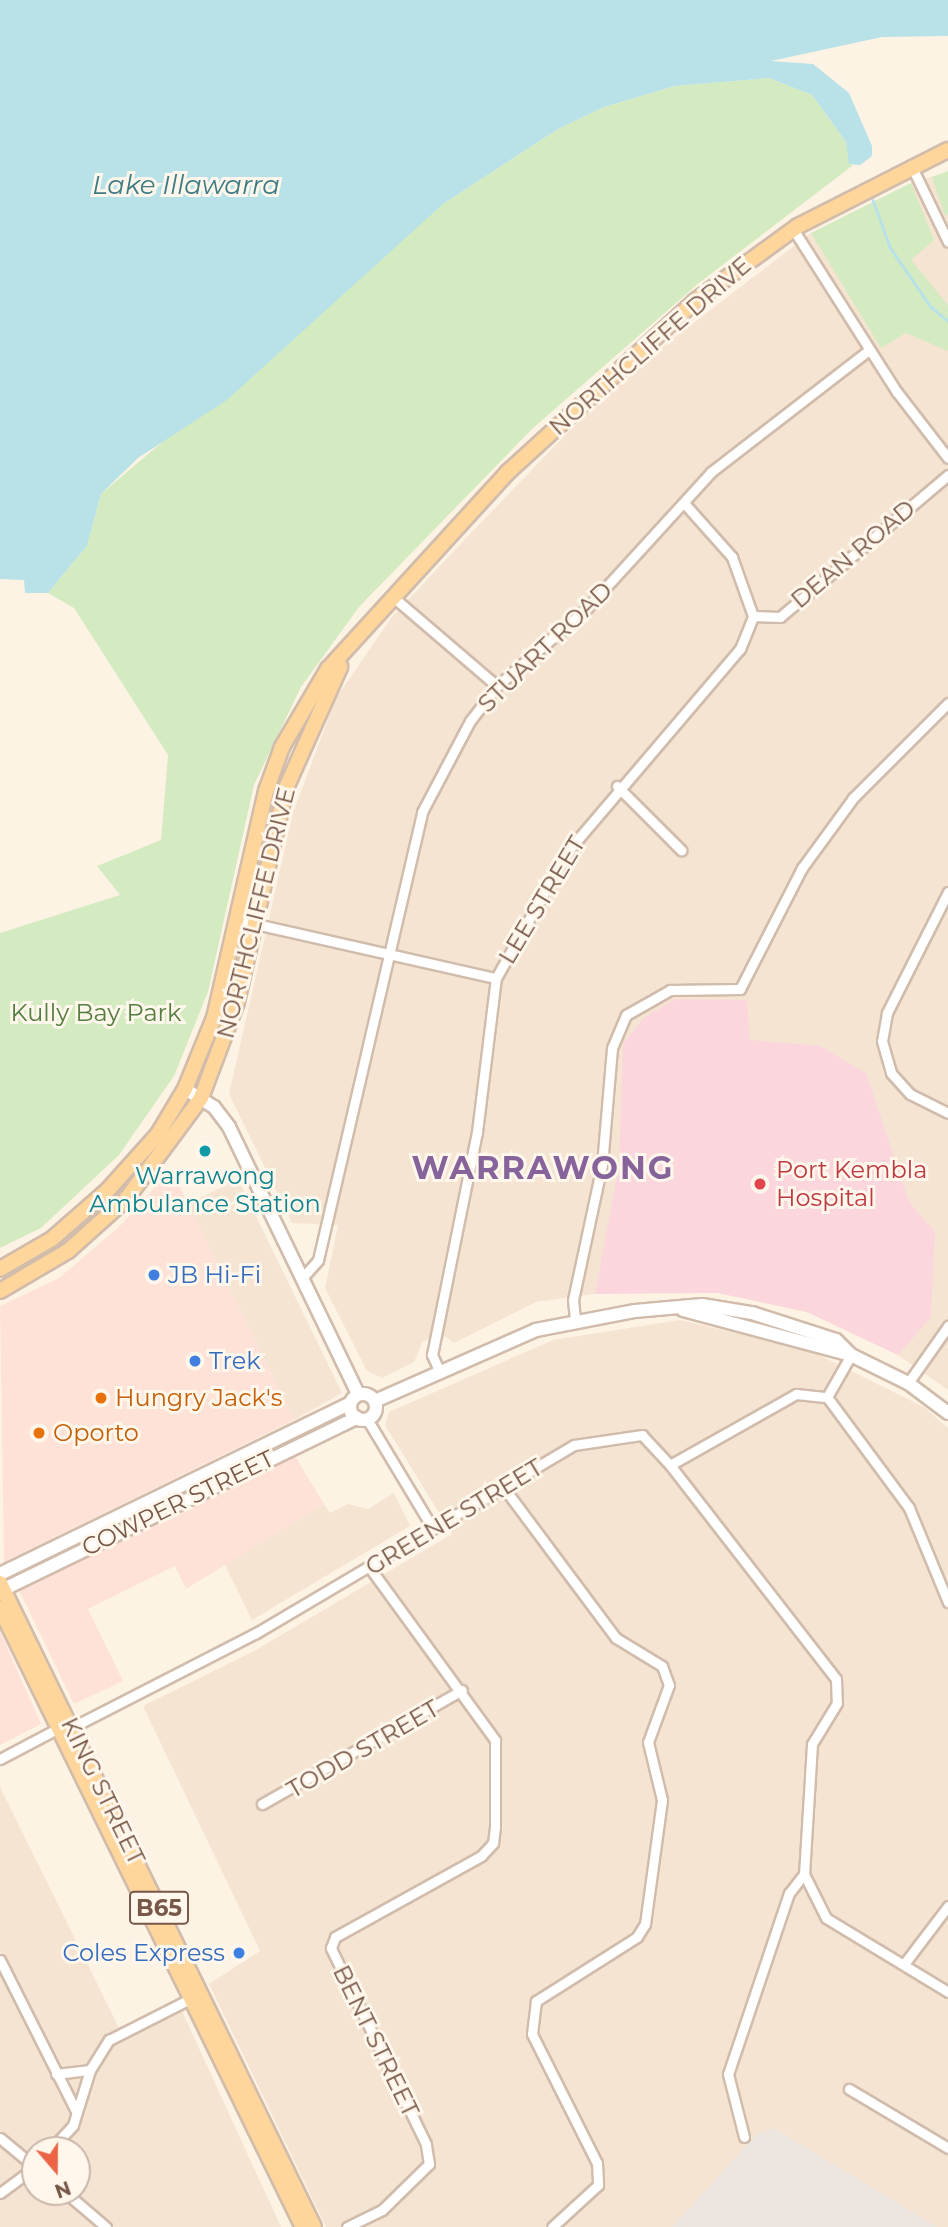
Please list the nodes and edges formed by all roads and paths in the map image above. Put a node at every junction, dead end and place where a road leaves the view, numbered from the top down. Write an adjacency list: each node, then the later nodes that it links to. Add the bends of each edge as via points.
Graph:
1 (948, 150): 2 (main road, NORTHCLIFFE DRIVE)
2 (911, 165): 3 (main road, NORTHCLIFFE DRIVE); 4 (street)
3 (793, 229): 5 (street); 9 (main road, NORTHCLIFFE DRIVE, via 695,301 547,433)
4 (948, 242)
5 (869, 350): 6 (street); 8 (street, STUART ROAD, via 711,472)
6 (948, 458)
7 (948, 475): 10 (street, DEAN ROAD, via 780,617)
8 (684, 503): 10 (street, via 732,557); 11 (street, STUART ROAD, via 587,608)
9 (392, 596): 11 (street); 16 (main road, NORTHCLIFFE DRIVE, via 328,669 282,747 266,791); 17 (main road, NORTHCLIFFE DRIVE, via 336,673 308,727 286,788)
10 (753, 616): 13 (street, LEE STREET, via 723,670)
11 (497, 686): 18 (street, STUART ROAD, via 443,765 422,812)
12 (948, 703): 28 (street, via 853,798 802,868 740,989 670,990 643,1002 617,1029 602,1165 573,1300)
13 (617, 786): 14 (street); 19 (street, LEE STREET, via 567,852)
14 (681, 850)
15 (948, 892): 22 (street, via 887,1013 882,1041 891,1073 910,1094)
16 (238, 920): 17 (street); 20 (main road, NORTHCLIFFE DRIVE, via 214,1018)
17 (255, 924): 18 (street); 21 (main road, NORTHCLIFFE DRIVE, via 227,1036)
18 (387, 952): 19 (street); 24 (street, STUART ROAD, via 318,1260)
19 (496, 978): 33 (street, LEE STREET, via 477,1132 432,1354)
20 (185, 1089): 21 (main road); 23 (main road, NORTHCLIFFE DRIVE, via 158,1134 108,1190 52,1239)
21 (201, 1098): 24 (main road, via 229,1126); 25 (main road, NORTHCLIFFE DRIVE, via 162,1158 118,1207 68,1251)
22 (948, 1113)
23 (0, 1269)
24 (302, 1278): 36 (main road)
25 (0, 1291)
26 (683, 1310): 27 (main road, via 702,1306); 28 (main road); 29 (main road)
27 (752, 1313): 29 (main road); 31 (main road); 32 (main road, via 836,1340)
28 (575, 1319): 33 (main road)
29 (724, 1322): 31 (main road)
30 (948, 1326): 34 (street)
31 (783, 1334): 32 (main road)
32 (851, 1355): 34 (main road); 35 (street)
33 (439, 1370): 37 (main road)
34 (908, 1383): 38 (main road)
35 (827, 1397): 40 (street, via 796,1394); 46 (street, via 909,1508)
36 (354, 1398): 37 (main road); 39 (main road); 44 (main road, COWPER STREET)
37 (375, 1401): 39 (main road)
38 (948, 1413)
39 (362, 1419): 42 (street); 45 (main road, COWPER STREET)
40 (670, 1465): 41 (street, GREENE STREET, via 642,1436 629,1437 573,1445); 52 (street, via 836,1679 837,1703 812,1744)
41 (504, 1488): 42 (street, GREENE STREET); 75 (street, via 616,1638 662,1666 669,1685 648,1742 662,1800 645,1924 637,1937 536,2001 532,2034 597,2163 598,2185)
42 (433, 1529): 43 (street, GREENE STREET)
43 (370, 1567): 48 (street, BENT STREET); 49 (street, GREENE STREET, via 256,1633)
44 (0, 1574)
45 (1, 1588): 49 (main road, KING STREET / B65)
46 (948, 1602)
47 (0, 1608): 49 (main road, KING STREET / B65)
48 (462, 1690): 51 (street, TODD STREET); 74 (street, BENT STREET, via 495,1740 493,1843 335,1937 331,1948 426,2144 429,2164 382,2210)
49 (64, 1727): 50 (street, GREENE STREET); 56 (main road, KING STREET / B65); 58 (main road, KING STREET / B65, via 73,1761)
50 (0, 1759)
51 (262, 1804)
52 (804, 1874): 55 (street, via 826,1918); 64 (street, via 789,1893 728,2074)
53 (948, 1906): 55 (street)
54 (0, 1960): 60 (street)
55 (904, 1964): 57 (street)
56 (188, 1970): 58 (street); 73 (main road, KING STREET / B65)
57 (948, 1992)
58 (188, 2000): 59 (street, via 109,2040); 72 (main road, KING STREET / B65)
59 (90, 2070): 60 (street); 62 (street)
60 (56, 2074): 62 (street)
61 (849, 2089): 66 (street)
62 (76, 2111): 63 (street)
63 (66, 2136)
64 (744, 2137)
65 (0, 2138): 67 (street)
66 (948, 2148)
67 (21, 2155)
68 (21, 2177): 69 (street)
69 (0, 2193)
70 (81, 2206): 71 (street)
71 (106, 2227)
72 (303, 2227)
73 (314, 2227)
74 (347, 2227)
75 (552, 2227)

